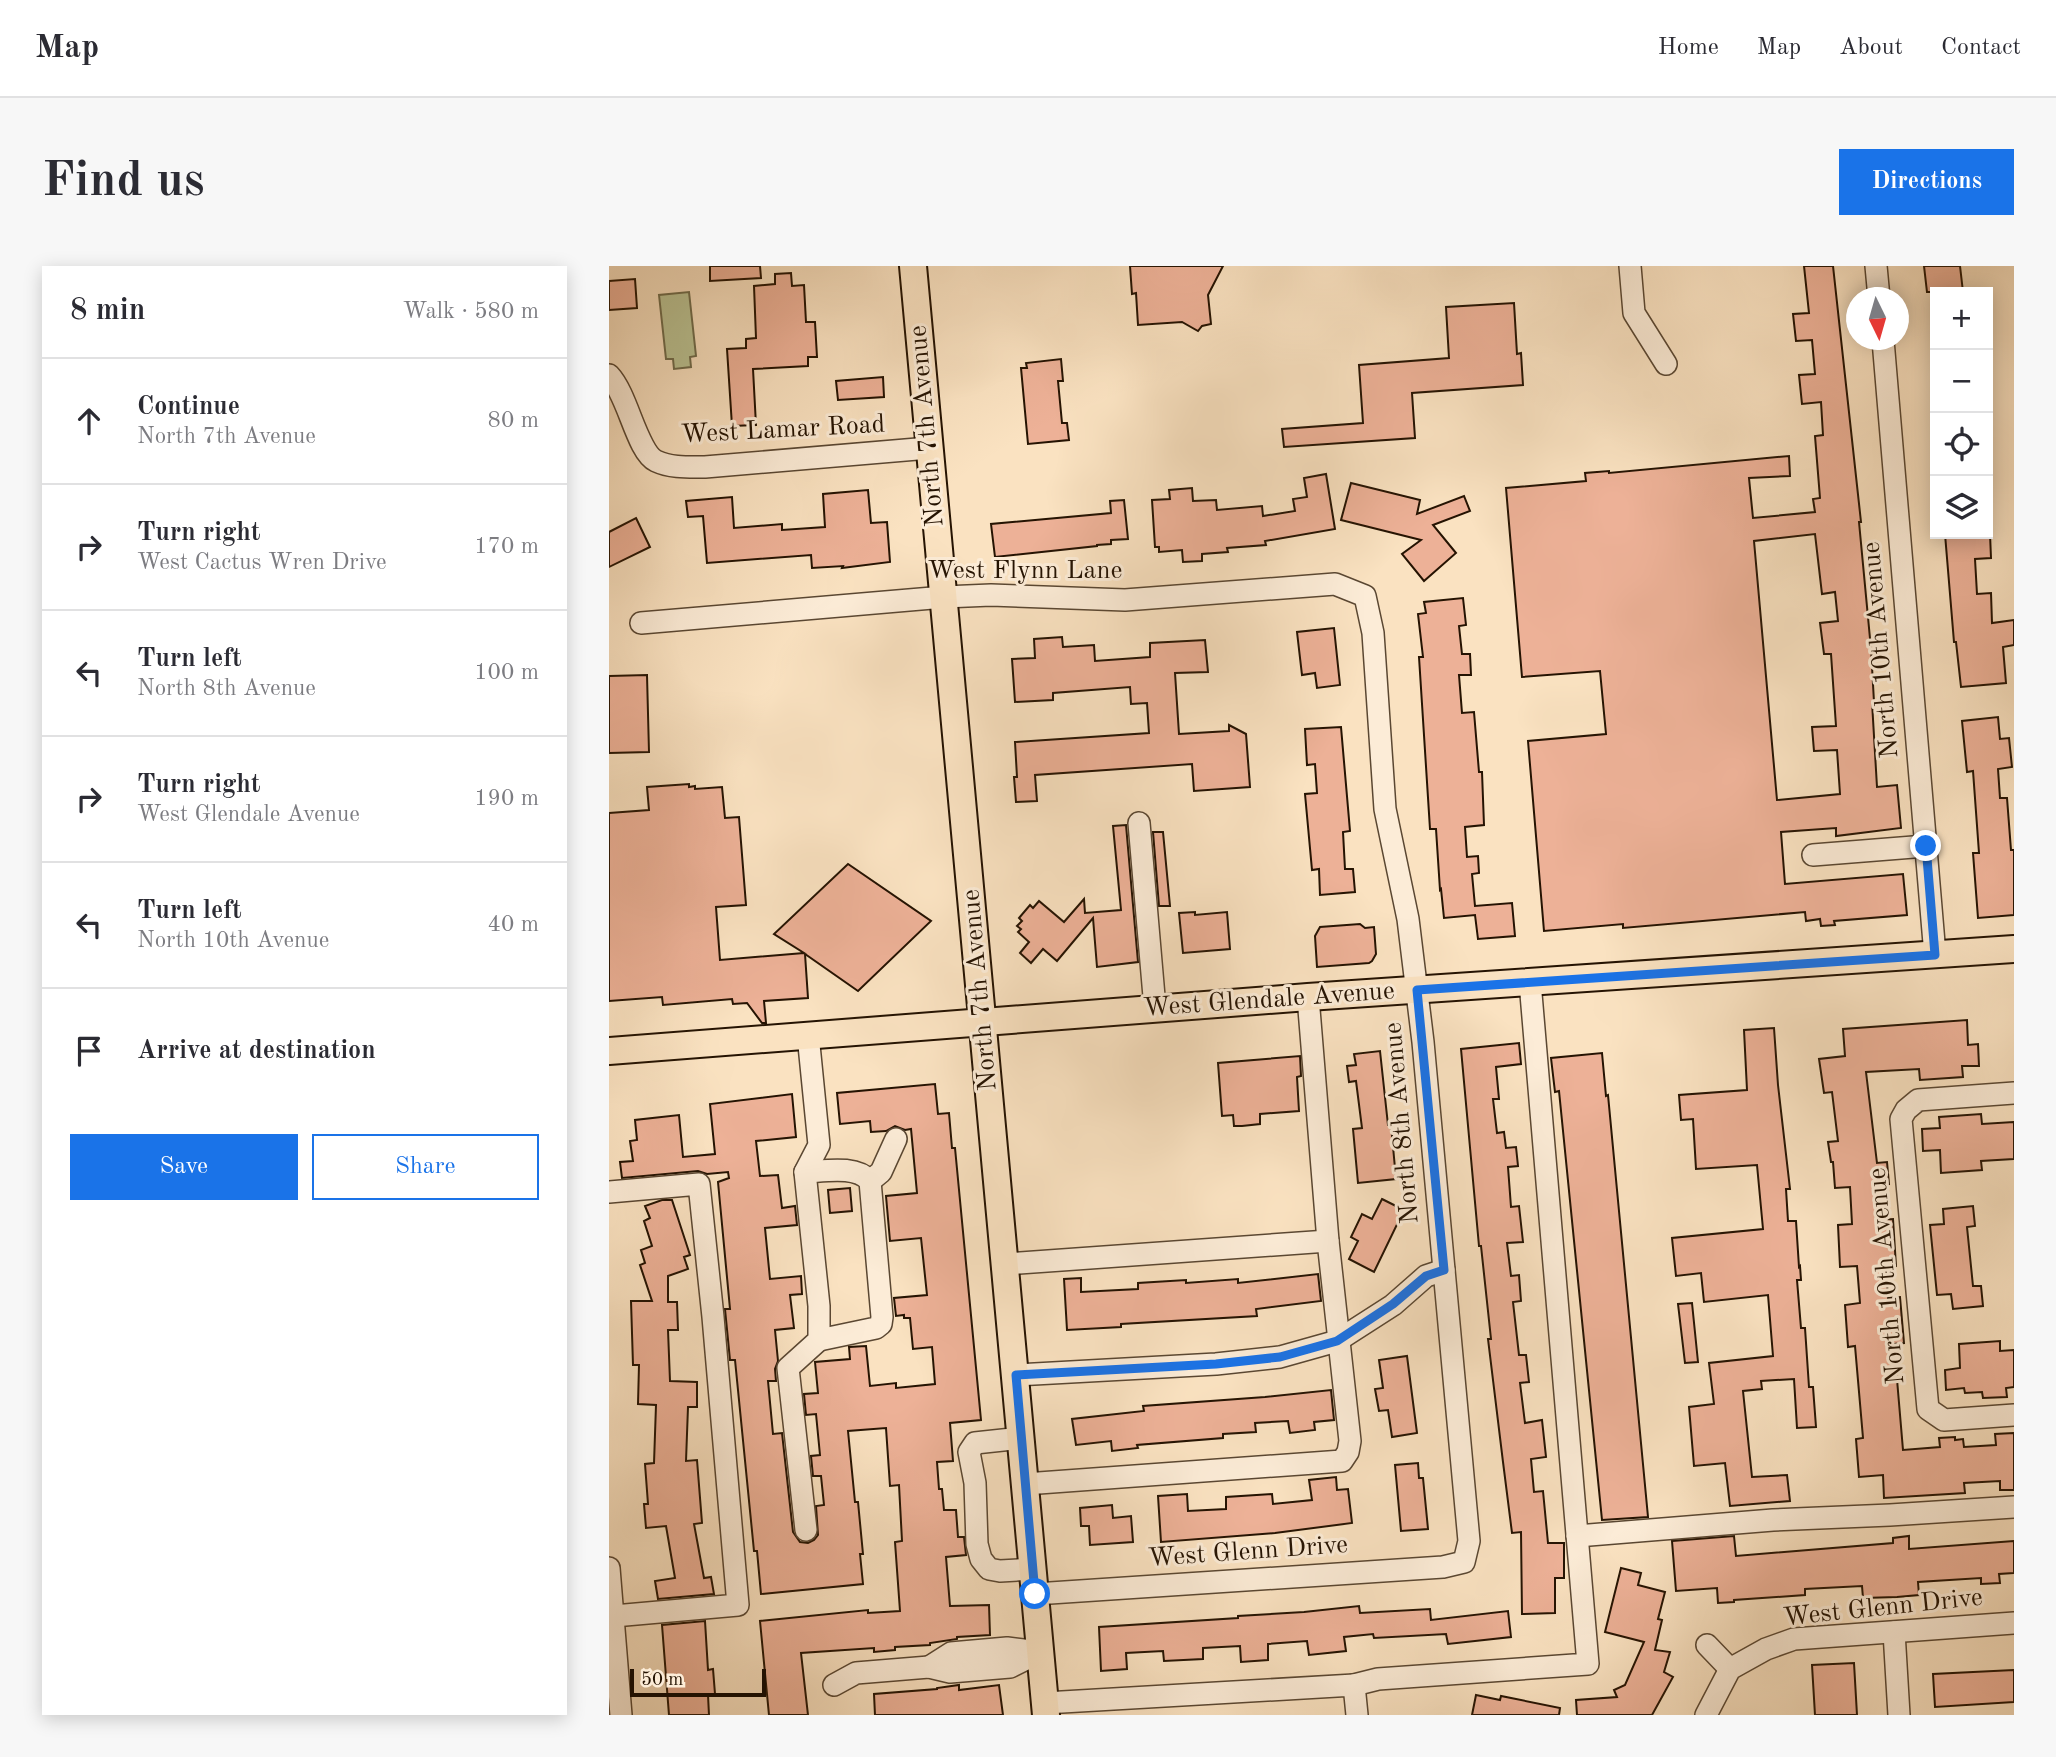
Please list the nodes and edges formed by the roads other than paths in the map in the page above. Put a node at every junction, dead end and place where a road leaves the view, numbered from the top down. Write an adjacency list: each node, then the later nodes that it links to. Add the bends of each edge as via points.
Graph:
1 (912, 266): 8 (main road, North 7th Avenue)
2 (1630, 266): 6 (street, via 1634,313)
3 (1876, 266): 4 (street)
4 (1878, 287)
5 (1884, 350): 13 (street, North 10th Avenue)
6 (1666, 364)
7 (609, 375): 8 (street, West Lamar Road, via 623,394 647,454 670,465 705,467)
8 (929, 448): 10 (main road, North 7th Avenue)
9 (1365, 596): 10 (street, West Flynn Lane, via 1335,584 1125,600); 18 (street, North 8th Avenue, via 1373,633 1385,809)
10 (944, 597): 11 (street, West Flynn Lane); 21 (main road, North 7th Avenue)
11 (641, 623)
12 (1139, 823): 20 (street)
13 (1926, 846): 14 (street); 16 (street, North 10th Avenue)
14 (1813, 855)
15 (2014, 949): 16 (main road, West Glendale Avenue)
16 (1935, 955): 17 (main road, West Glendale Avenue)
17 (1530, 982): 18 (main road, West Glendale Avenue); 40 (street)
18 (1417, 990): 19 (main road, West Glendale Avenue); 31 (street, North 8th Avenue)
19 (1308, 997): 20 (main road, West Glendale Avenue); 29 (street)
20 (1156, 1008): 21 (main road, West Glendale Avenue)
21 (983, 1021): 22 (main road, West Glendale Avenue); 30 (main road, North 7th Avenue)
22 (808, 1035): 23 (main road, West Glendale Avenue); 26 (street, via 819,1145)
23 (609, 1051)
24 (2014, 1093): 35 (street, North 10th Avenue, via 1918,1100 1901,1119 1928,1409 1944,1420)
25 (896, 1139): 27 (street, via 881,1172)
26 (806, 1172): 27 (street, via 854,1172); 32 (street)
27 (870, 1181): 32 (street, via 881,1325)
28 (609, 1192): 44 (street, via 699,1184 738,1605)
29 (1328, 1241): 30 (street); 33 (street)
30 (1006, 1264): 34 (main road, North 7th Avenue)
31 (1444, 1270): 33 (street, via 1426,1276); 41 (street, North 8th Avenue, via 1469,1541)
32 (819, 1340): 39 (street, via 788,1368)
33 (1337, 1341): 34 (street, via 1280,1357 1216,1364); 37 (street, via 1350,1441 1342,1461)
34 (1016, 1375): 36 (main road, North 7th Avenue)
35 (2014, 1415)
36 (1021, 1438): 37 (main road, North 7th Avenue); 43 (street, West Glenn Drive, via 984,1441 971,1447 977,1544 989,1569)
37 (1025, 1485): 43 (main road, North 7th Avenue)
38 (2014, 1507): 40 (street)
39 (806, 1530)
40 (1577, 1536): 51 (street, via 1588,1664 1378,1679)
41 (1464, 1562): 43 (street, West Glenn Drive, via 1443,1567)
42 (609, 1568): 44 (street)
43 (1034, 1582): 48 (main road, North 7th Avenue)
44 (614, 1616): 53 (street)
45 (2014, 1623): 46 (street, West Glenn Drive)
46 (1894, 1632): 49 (street, West Glenn Drive, via 1794,1639); 56 (street)
47 (1707, 1645): 49 (street)
48 (1040, 1652): 50 (street, via 1010,1667 856,1673); 52 (main road, North 7th Avenue)
49 (1730, 1669): 55 (street)
50 (834, 1685)
51 (1354, 1685): 52 (street); 54 (street)
52 (1046, 1709)
53 (621, 1715)
54 (1357, 1715)
55 (1706, 1715)
56 (1899, 1715)

